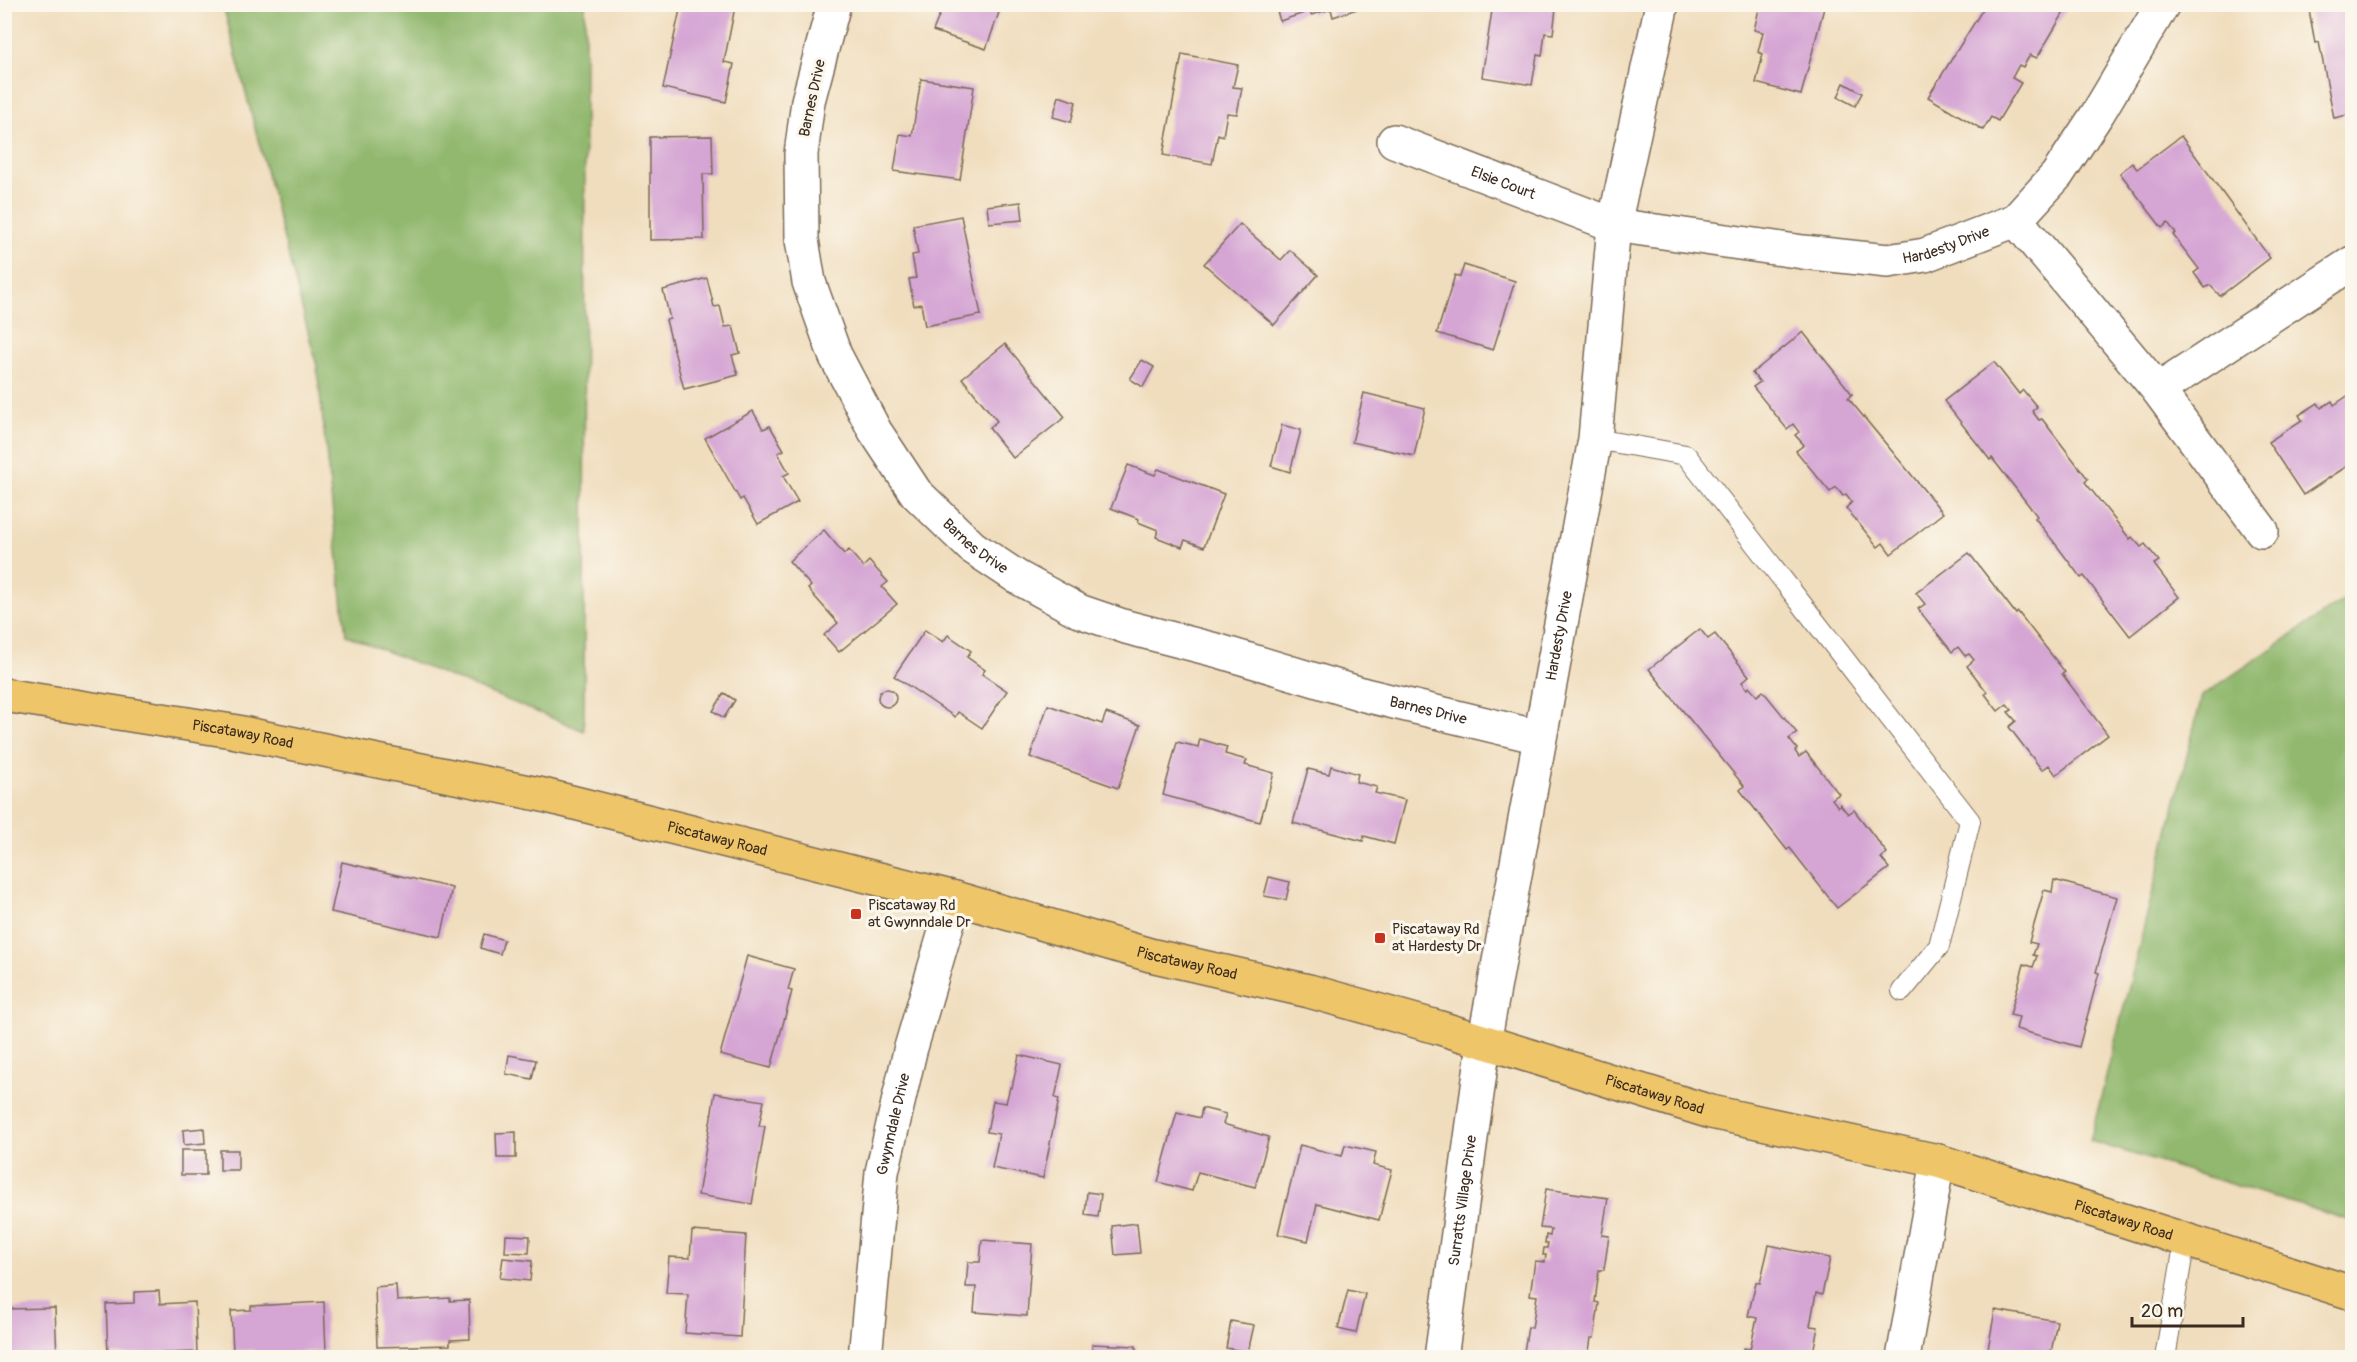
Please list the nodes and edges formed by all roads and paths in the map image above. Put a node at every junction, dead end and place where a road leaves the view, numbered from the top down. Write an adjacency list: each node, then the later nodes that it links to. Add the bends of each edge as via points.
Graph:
1 (834, 4): 12 (street, Barnes Drive, via 808,100 801,154 802,240 809,282 835,355 875,431 916,493 972,547 1078,611 1365,695)
2 (1662, 4): 6 (street, Hardesty Drive)
3 (2163, 4): 5 (street, Hardesty Drive, via 2080,140 2056,175)
4 (1394, 141): 6 (street, Elsie Court)
5 (2016, 220): 6 (street, Hardesty Drive, via 1925,255 1888,261); 8 (street)
6 (1614, 225): 9 (street, Hardesty Drive)
7 (2352, 263): 8 (street)
8 (2158, 390): 10 (street)
9 (1595, 439): 12 (street, Hardesty Drive); 14 (lane, via 1686,455 1970,821 1939,946)
10 (2262, 531)
11 (4, 695): 13 (main road, Piscataway Road, via 232,731 543,795)
12 (1539, 737): 15 (street, Hardesty Drive)
13 (955, 898): 15 (main road, Piscataway Road, via 1150,955 1320,994); 19 (street, Gwynndale Drive, via 910,1051 882,1172)
14 (1902, 991)
15 (1484, 1043): 16 (main road, Piscataway Road, via 1711,1112); 20 (street, Surratts Village Drive)
16 (1938, 1161): 17 (main road, Piscataway Road); 21 (street)
17 (2185, 1240): 18 (main road, Piscataway Road); 22 (lane)
18 (2352, 1293)
19 (865, 1358)
20 (1441, 1358)
21 (1903, 1358)
22 (2165, 1358)

